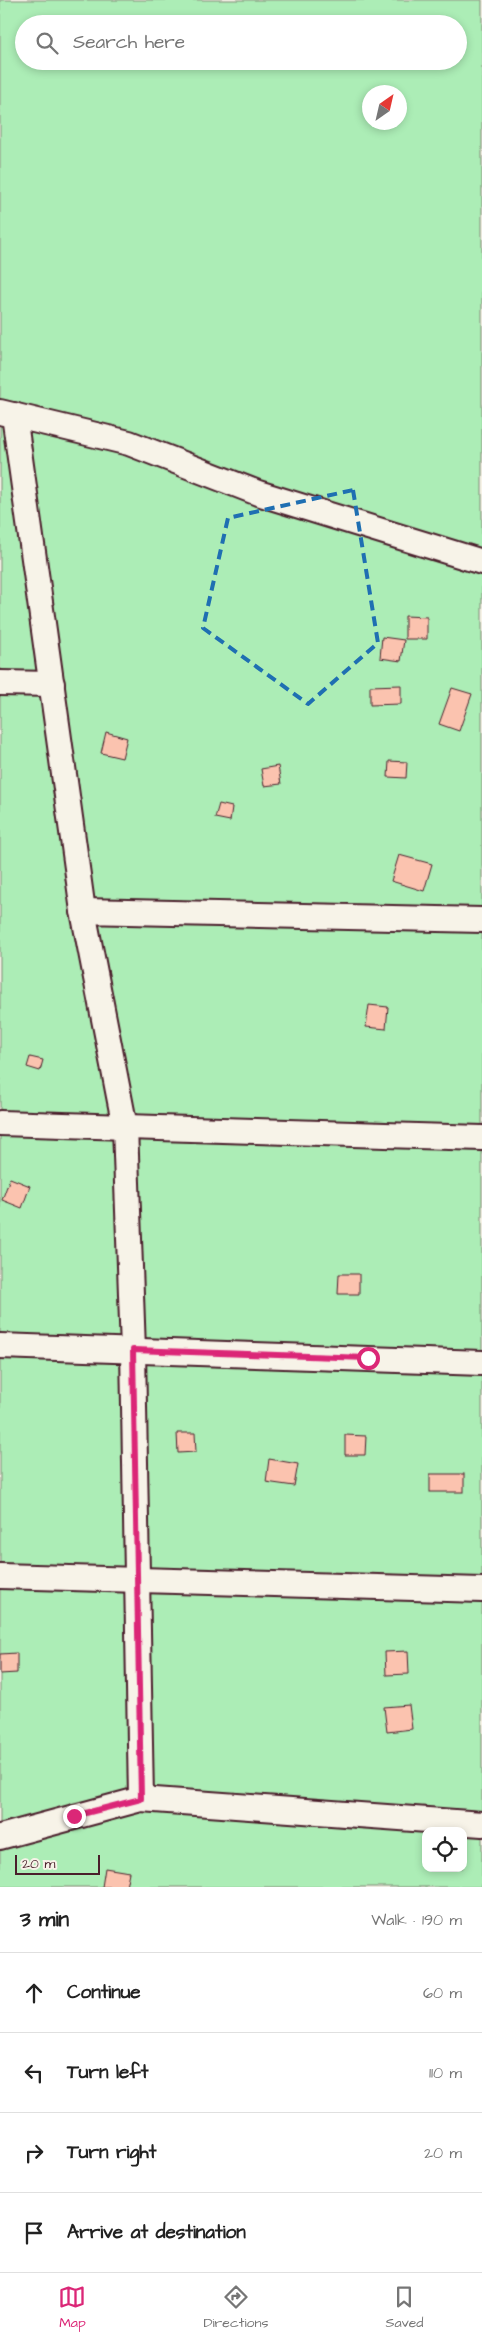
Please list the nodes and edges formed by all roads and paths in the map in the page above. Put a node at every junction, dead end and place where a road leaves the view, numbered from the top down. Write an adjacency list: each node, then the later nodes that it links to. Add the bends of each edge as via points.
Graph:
1 (7, 413): 2 (street, via 129,443 258,493); 4 (street)
2 (482, 562)
3 (0, 683): 4 (street)
4 (52, 684): 5 (street)
5 (84, 911): 6 (street); 8 (street)
6 (482, 920)
7 (0, 1123): 8 (street)
8 (125, 1127): 9 (street); 11 (street)
9 (482, 1138)
10 (0, 1346): 11 (street)
11 (133, 1350): 12 (street); 14 (street)
12 (482, 1363)
13 (0, 1576): 14 (street)
14 (138, 1580): 15 (street); 16 (street)
15 (482, 1590)
16 (141, 1799): 17 (street); 18 (street)
17 (482, 1824)
18 (0, 1837)

